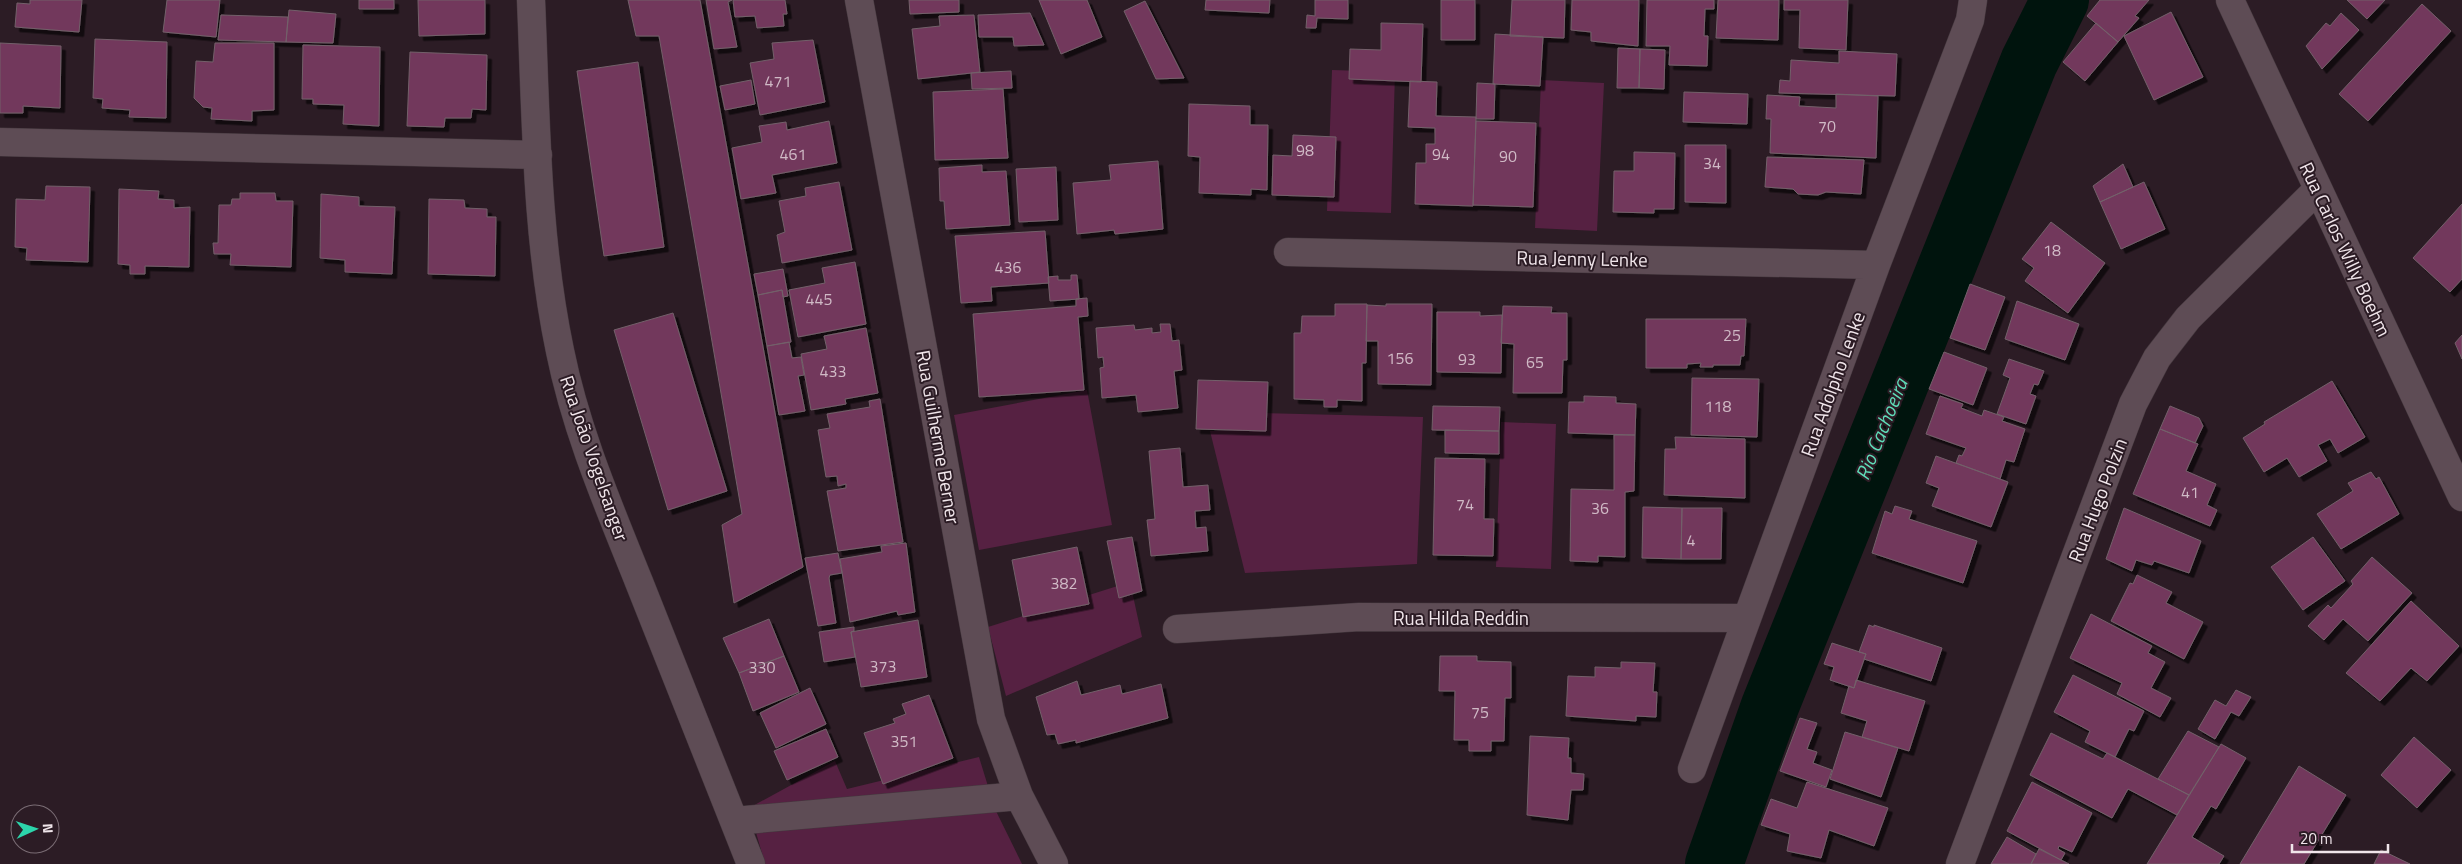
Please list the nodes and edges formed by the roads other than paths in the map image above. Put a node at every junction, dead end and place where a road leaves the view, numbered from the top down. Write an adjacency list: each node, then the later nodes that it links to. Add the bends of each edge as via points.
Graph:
1 (531, 0): 6 (street, Rua João Vogelsanger)
2 (859, 0): 14 (street, Rua Guilherme Berner, via 991,719)
3 (1973, 0): 9 (street, Rua Adolpho Lenke, via 1970,20)
4 (2230, 0): 7 (street, Rua Carlos Willy Boehm)
5 (0, 142): 6 (street)
6 (538, 154): 15 (street, Rua João Vogelsanger, via 551,292 560,352 575,413 604,496)
7 (2318, 189): 10 (street, Rua Carlos Willy Boehm); 18 (street, Rua Hugo Polzin, via 2188,318 2157,358 2133,404)
8 (1288, 252): 9 (street, Rua Jenny Lenke)
9 (1876, 265): 11 (street, Rua Adolpho Lenke)
10 (2462, 497)
11 (1746, 618): 12 (street, Rua Hilda Reddin, via 1359,617); 13 (street, Rua Adolpho Lenke)
12 (1177, 629)
13 (1692, 769)
14 (1019, 796): 15 (street); 17 (street, Rua Guilherme Berner)
15 (734, 821): 16 (street, Rua João Vogelsanger)
16 (751, 864)
17 (1054, 864)
18 (1960, 864)

